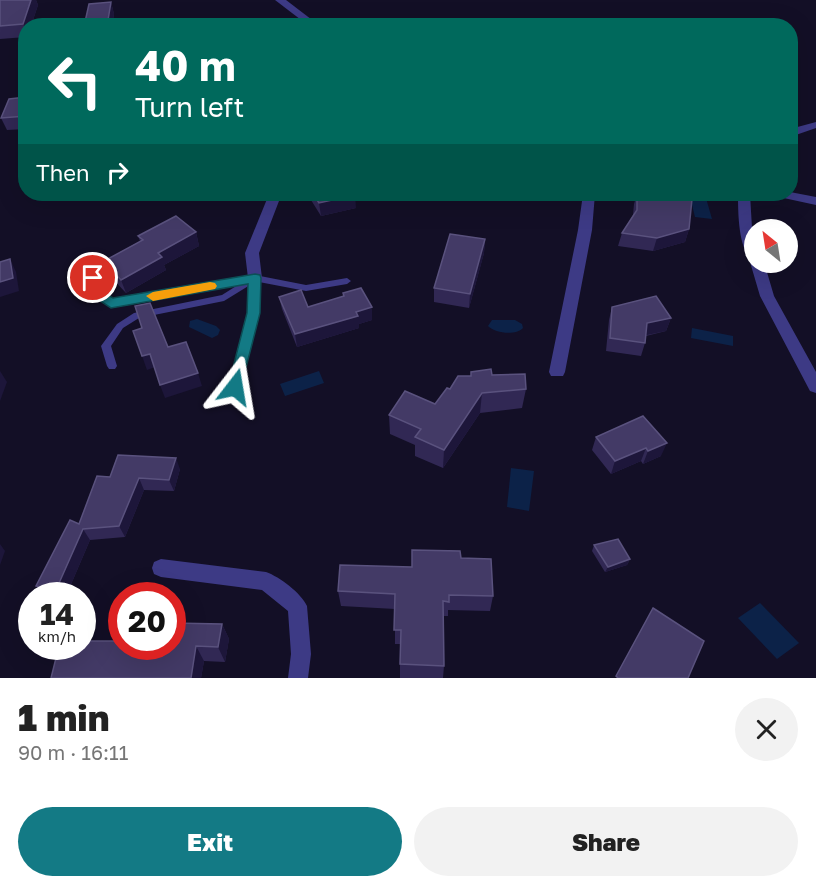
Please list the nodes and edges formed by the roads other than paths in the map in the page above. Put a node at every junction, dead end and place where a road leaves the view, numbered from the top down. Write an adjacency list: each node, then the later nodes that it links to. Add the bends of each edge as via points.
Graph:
1 (280, 0): 2 (street)
2 (305, 18)
3 (816, 125): 4 (street)
4 (798, 129)
5 (798, 197): 9 (street)
6 (272, 201): 13 (street, via 252,253)
7 (588, 201): 16 (street)
8 (744, 201): 10 (street)
9 (816, 201)
10 (744, 219)
11 (113, 261): 13 (lane, via 93,278 98,295 111,303)
12 (760, 273): 18 (street, via 767,296)
13 (255, 278): 14 (lane, via 306,288); 15 (lane, via 224,298 137,315 120,326 106,346); 17 (lane, via 253,313)
14 (347, 281)
15 (112, 366)
16 (557, 372)
17 (235, 387)
18 (816, 387)
19 (162, 568): 20 (street, via 266,581 297,606 301,654)
20 (298, 678)

